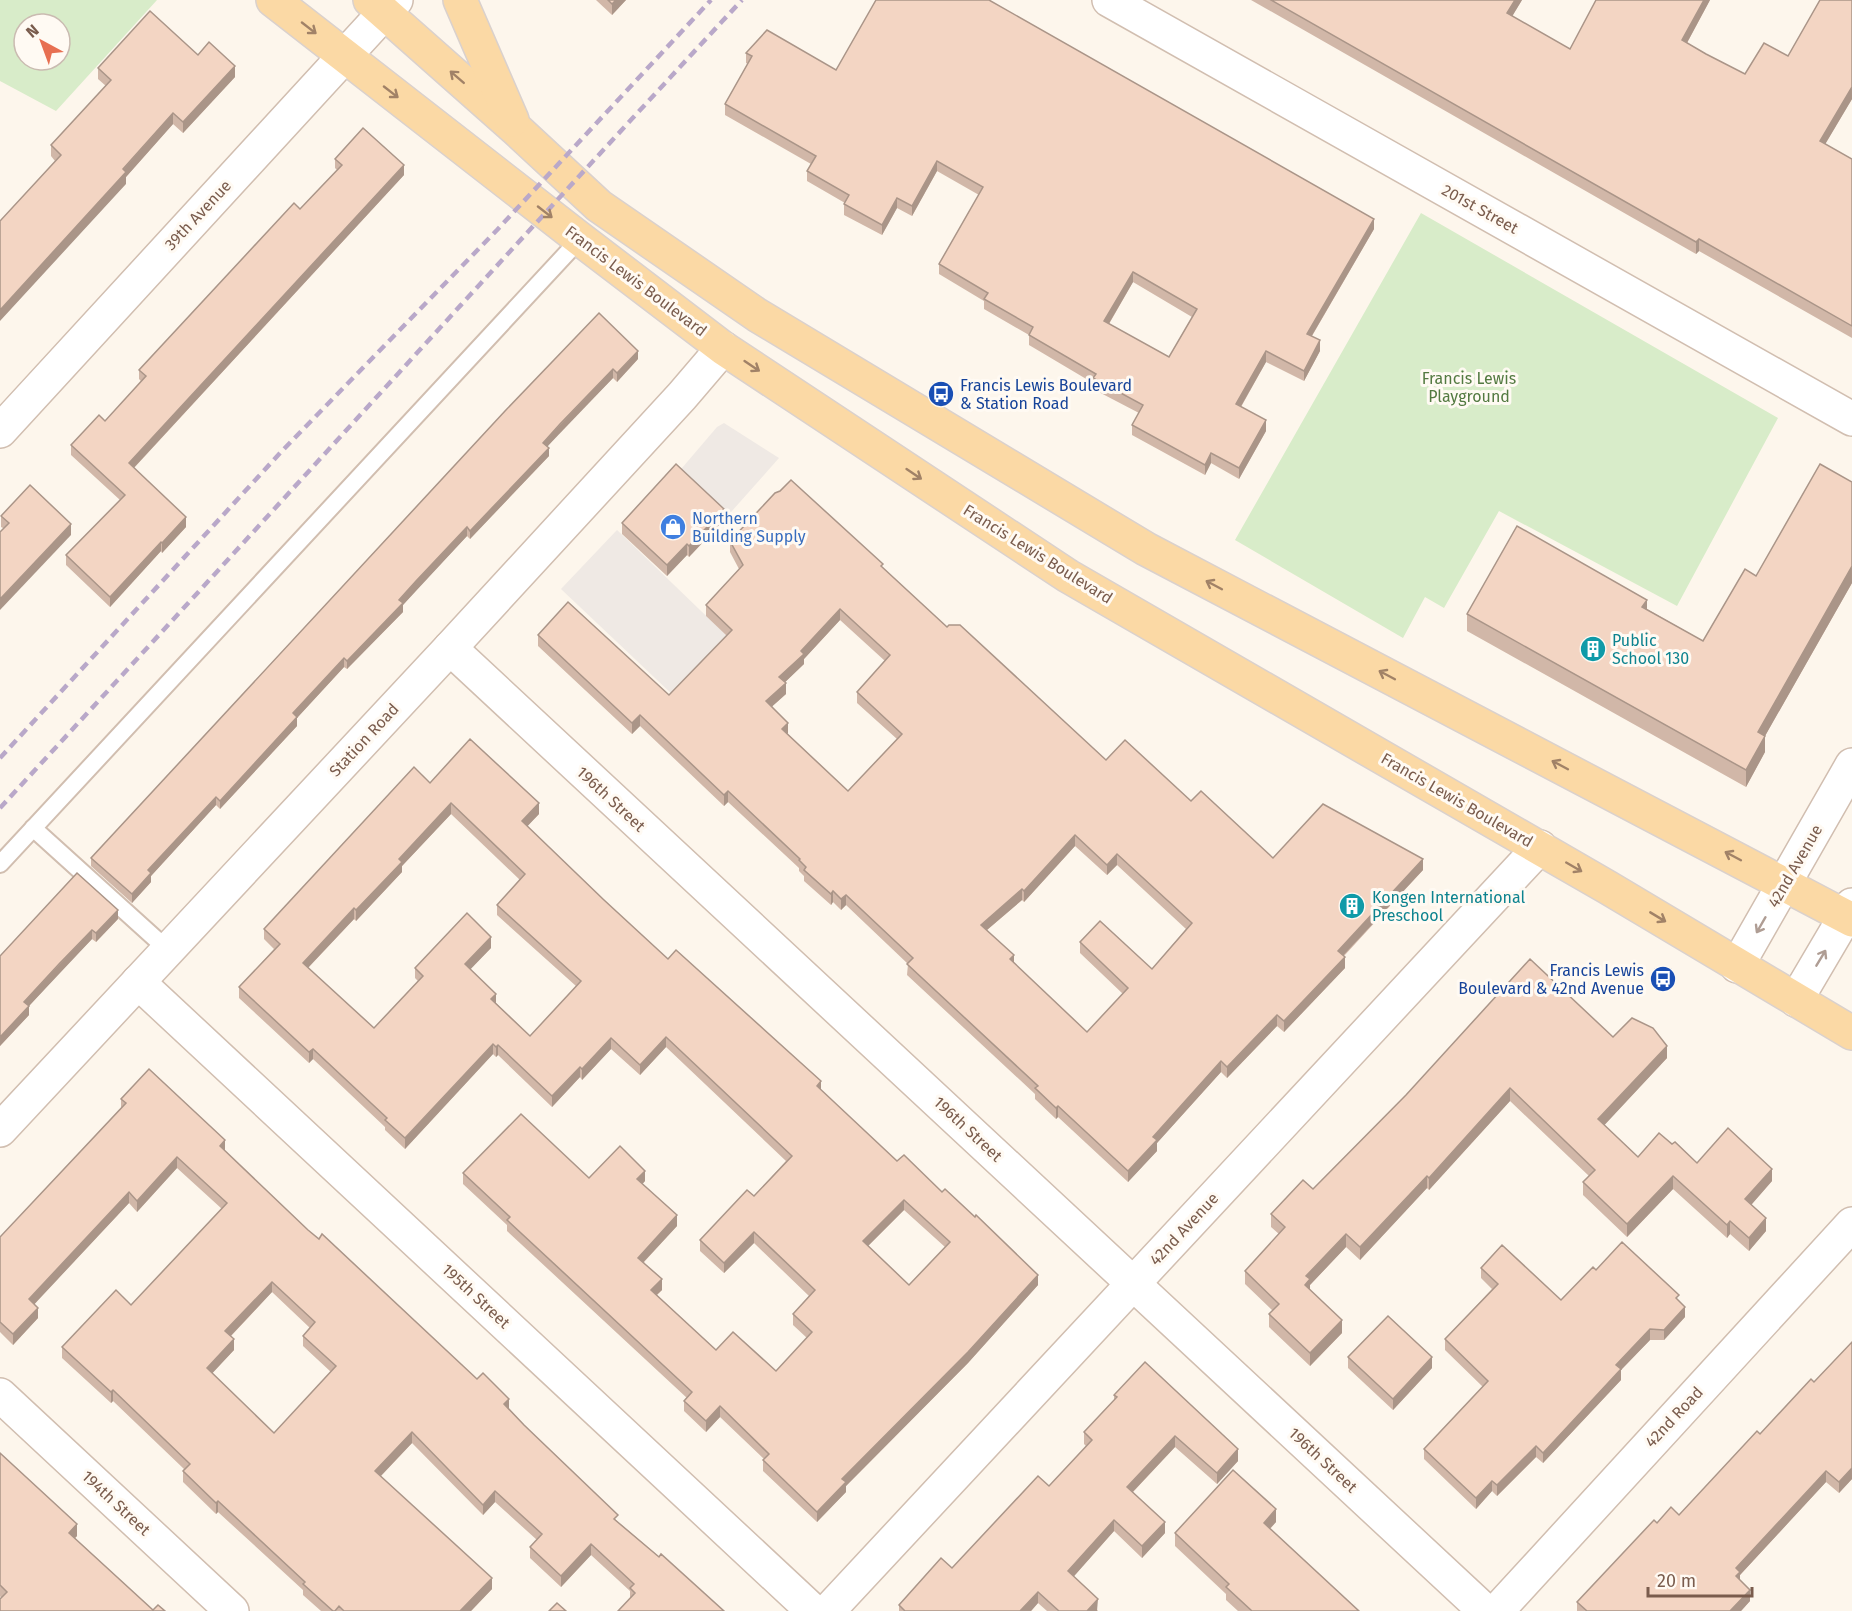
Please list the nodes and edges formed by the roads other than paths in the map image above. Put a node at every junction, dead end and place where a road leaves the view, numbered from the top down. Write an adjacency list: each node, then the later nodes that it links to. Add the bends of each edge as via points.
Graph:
1 (273, 0): 5 (main road, Francis Lewis Boulevard, one-way to 5)
2 (460, 0): 6 (main road)
3 (1109, 0): 9 (street, 201st Street)
4 (383, 4): 5 (street, 39th Avenue); 6 (main road, one-way to 4)
5 (345, 56): 7 (main road, Francis Lewis Boulevard, one-way to 7); 10 (street, 39th Avenue)
6 (517, 130): 16 (main road, one-way to 6, via 1136,543 757,315 599,207)
7 (580, 239): 8 (main road, Francis Lewis Boulevard); 13 (lane)
8 (723, 348): 11 (street, Station Road); 14 (main road, Francis Lewis Boulevard, one-way to 14, via 1068,576)
9 (1852, 419)
10 (0, 431)
11 (450, 648): 18 (street, Station Road); 25 (street, 196th Street)
12 (1852, 765): 16 (street, 42nd Avenue)
13 (33, 828): 15 (lane); 18 (lane)
14 (1540, 847): 19 (main road, Francis Lewis Boulevard, one-way to 19); 25 (street, 42nd Avenue)
15 (0, 864)
16 (1784, 884): 17 (main road); 19 (street, 42nd Avenue, one-way to 19)
17 (1850, 914): 21 (street, one-way to 17)
18 (168, 950): 20 (street, Station Road)
19 (1737, 966): 21 (main road, Francis Lewis Boulevard)
20 (138, 982): 23 (street, Station Road); 28 (street, 195th Street)
21 (1796, 1000): 22 (main road, Francis Lewis Boulevard)
22 (1852, 1034)
23 (0, 1130)
24 (1852, 1224): 31 (street, 42nd Road)
25 (1134, 1283): 29 (street, 42nd Avenue); 30 (street, 196th Street)
26 (0, 1395): 27 (street, 194th Street)
27 (232, 1611)
28 (813, 1611)
29 (828, 1611)
30 (1485, 1611)
31 (1497, 1611)

